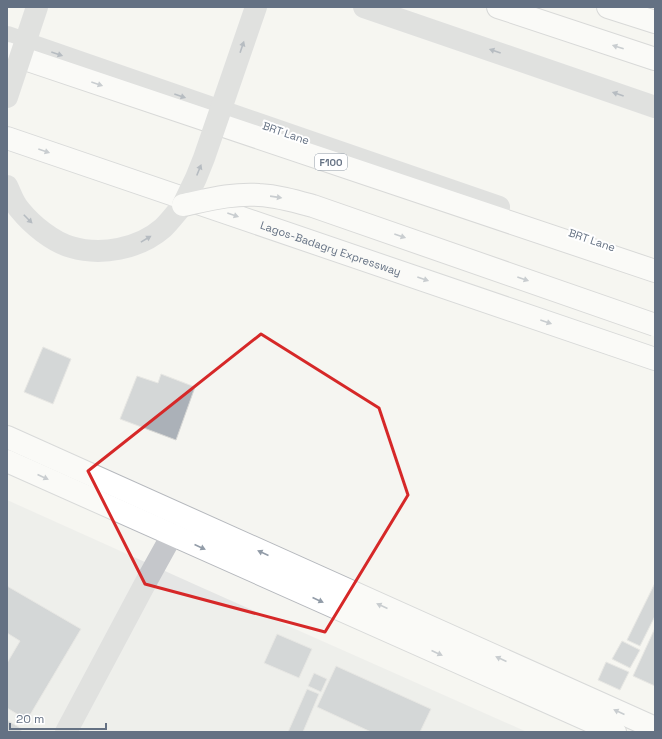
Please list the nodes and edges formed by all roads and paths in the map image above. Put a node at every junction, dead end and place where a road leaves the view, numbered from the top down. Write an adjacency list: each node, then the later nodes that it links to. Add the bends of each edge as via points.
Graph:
1 (37, 7): 10 (street, bridge)
2 (256, 7): 14 (street, one-way to 2, bridge, via 204,158)
3 (364, 7): 11 (street, one-way to 3)
4 (498, 7): 9 (main road, one-way to 4)
5 (608, 7): 6 (main road)
6 (655, 22)
7 (7, 37): 15 (street, BRT Lane, one-way to 15)
8 (7, 53): 16 (main road, F100, one-way to 16)
9 (655, 59)
10 (7, 97)
11 (655, 107)
12 (7, 138): 18 (main road, Lagos-Badagry Expressway, one-way to 18)
13 (7, 186): 14 (street, one-way to 14, via 19,210 43,233 71,247 98,251 122,249 141,242 162,229)
14 (182, 205): 17 (main road, one-way to 17, bridge, via 231,196 285,198 321,208)
15 (655, 262)
16 (655, 271)
17 (655, 325)
18 (655, 359)
19 (7, 437): 22 (main road, one-way to 19)
20 (7, 461): 21 (main road, one-way to 21)
21 (172, 535): 23 (street); 24 (main road, one-way to 24)
22 (655, 728)
23 (66, 732)
24 (615, 732)

